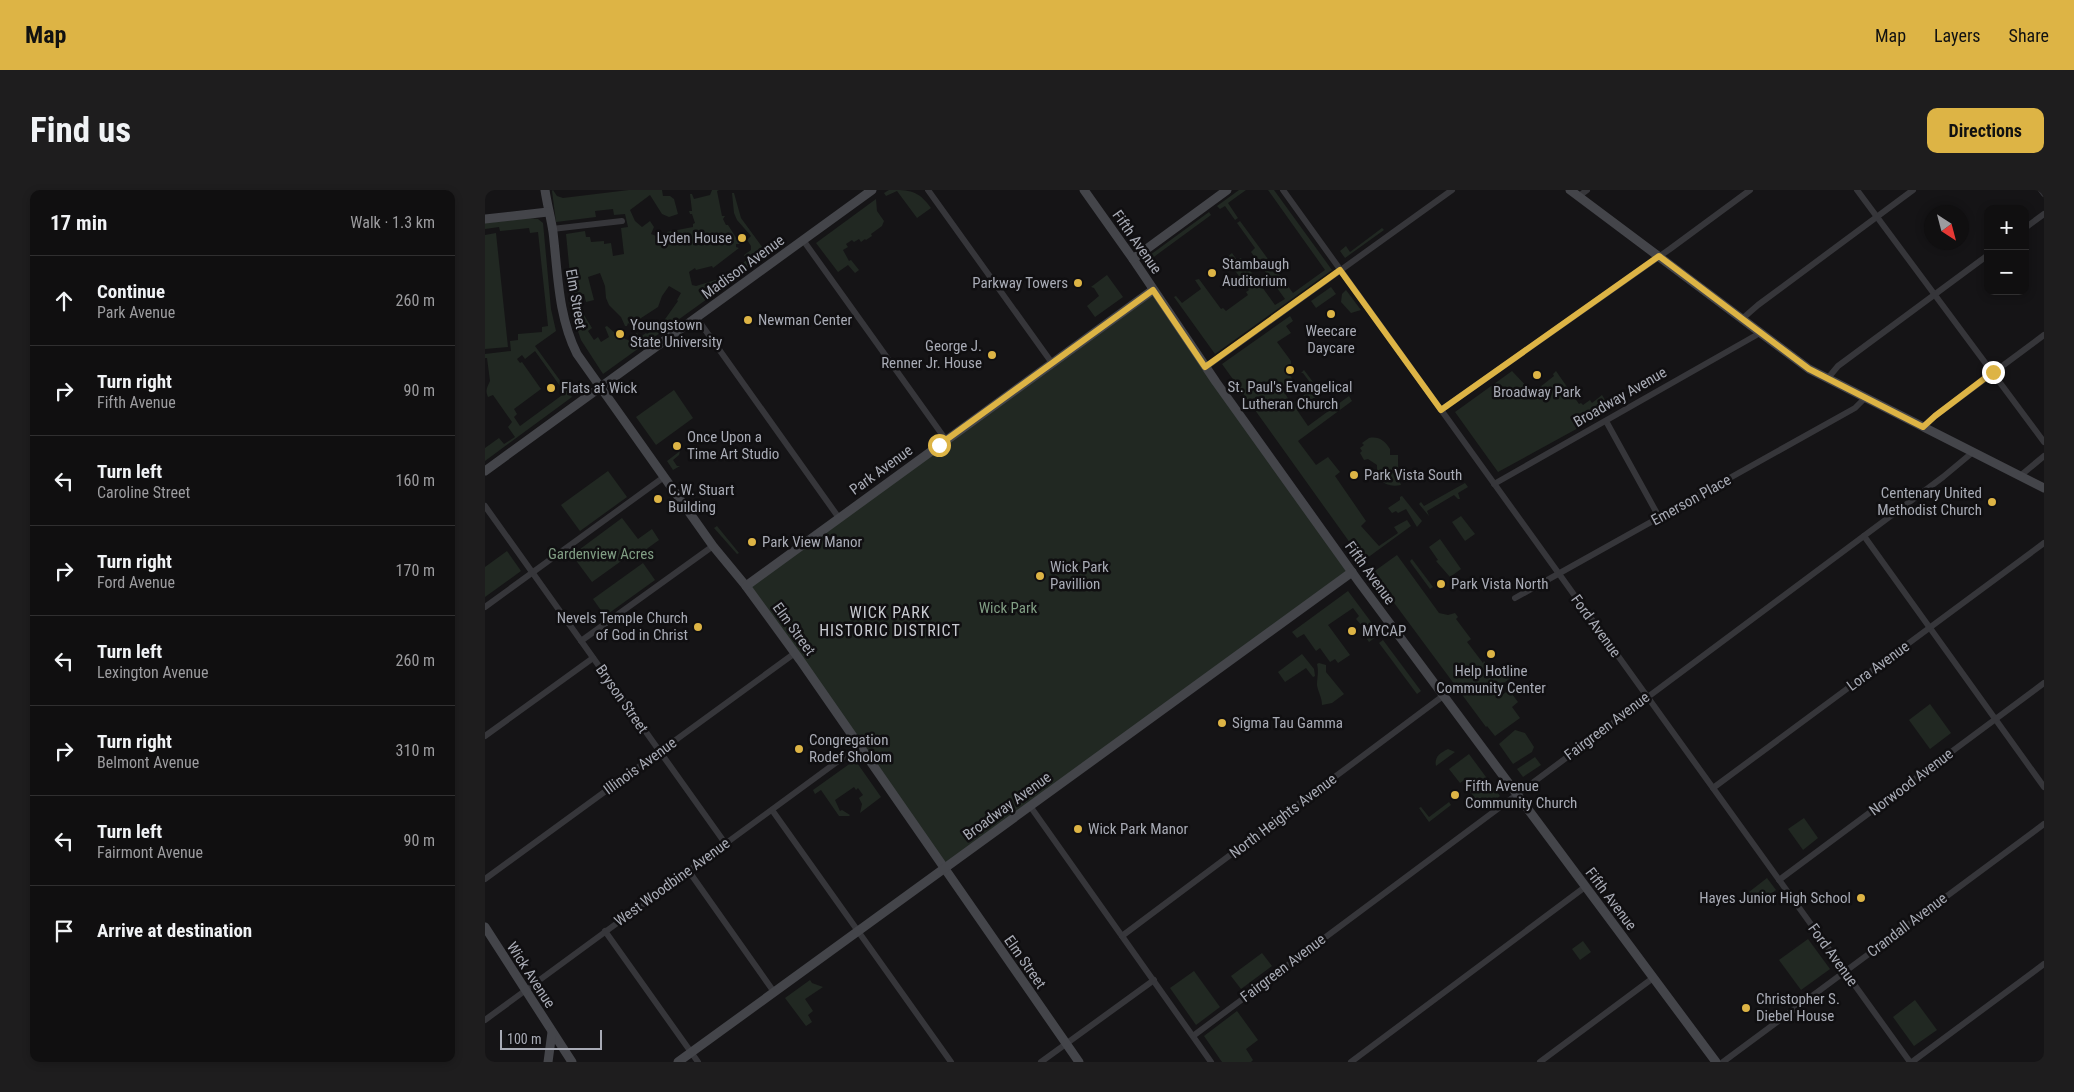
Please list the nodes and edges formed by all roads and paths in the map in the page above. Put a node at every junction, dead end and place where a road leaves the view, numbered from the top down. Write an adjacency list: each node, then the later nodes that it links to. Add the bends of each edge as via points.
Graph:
1 (872, 190): 24 (street, Madison Avenue)
2 (928, 190): 14 (street)
3 (1084, 190): 27 (street, Fifth Avenue)
4 (1227, 190): 27 (street)
5 (1283, 190): 28 (street, Ford Avenue)
6 (1452, 190): 28 (street)
7 (1570, 190): 16 (street)
8 (1587, 190): 16 (street)
9 (1750, 190): 25 (street)
10 (1857, 190): 19 (street)
11 (1913, 190): 19 (street)
12 (2041, 190): 15 (street)
13 (545, 191): 17 (street, Elm Street)
14 (935, 193): 35 (street)
15 (2044, 194)
16 (1579, 196): 25 (street)
17 (548, 212): 20 (street); 23 (street, Elm Street)
18 (2044, 214): 22 (street)
19 (1877, 216): 30 (street); 32 (street)
20 (485, 218)
21 (622, 221): 23 (street)
22 (2029, 225)
23 (552, 229): 39 (street, Elm Street, via 565,327 577,354)
24 (803, 240): 31 (street, Madison Avenue); 44 (street)
25 (1659, 256): 32 (street); 41 (street)
26 (1984, 258): 30 (street)
27 (1133, 259): 29 (street, Fifth Avenue)
28 (1340, 270): 36 (street); 41 (street, Ford Avenue)
29 (1153, 290): 35 (street, Park Avenue); 36 (street, Fifth Avenue)
30 (1935, 295): 37 (street); 38 (street, via 1838,366)
31 (696, 318): 39 (street, Madison Avenue); 55 (street)
32 (1742, 319): 33 (street)
33 (1760, 333): 38 (street, via 1809,369); 42 (street, Broadway Avenue)
34 (2044, 334): 37 (street)
35 (1052, 363): 44 (street, Park Avenue)
36 (1205, 367): 59 (street, Fifth Avenue)
37 (1993, 372): 43 (street); 45 (street)
38 (1827, 378): 40 (street)
39 (600, 388): 48 (street, Madison Avenue); 50 (street, Elm Street)
40 (1865, 398): 43 (street); 54 (street, Emerson Place, via 1855,408)
41 (1441, 410): 51 (street, Ford Avenue)
42 (1606, 421): 51 (street, Broadway Avenue); 54 (street)
43 (1923, 427): 46 (street)
44 (946, 440): 55 (street, Park Avenue)
45 (2044, 442)
46 (1973, 452): 49 (street); 56 (street, Fairgreen Avenue)
47 (2044, 456): 49 (street)
48 (485, 471)
49 (2020, 476): 52 (street)
50 (664, 477): 58 (street, Elm Street); 60 (street)
51 (1494, 484): 61 (street, Ford Avenue)
52 (2044, 488)
53 (485, 506): 60 (street, Bryson Street)
54 (1659, 517): 61 (street, Emerson Place)
55 (839, 518): 62 (street, Park Avenue)
56 (1864, 536): 65 (street); 71 (street, Fairgreen Avenue)
57 (2044, 543): 65 (street, Lora Avenue)
58 (713, 546): 62 (street, Elm Street); 66 (street)
59 (1352, 572): 70 (street, Fifth Avenue); 79 (street, Broadway Avenue)
60 (533, 573): 64 (street); 66 (street, Bryson Street)
61 (1559, 574): 63 (street, Emerson Place); 71 (street, Ford Avenue)
62 (745, 586): 67 (street, Elm Street)
63 (1515, 598)
64 (485, 607)
65 (1930, 628): 72 (street); 77 (street, Lora Avenue)
66 (581, 641): 68 (street, Bryson Street)
67 (795, 653): 74 (street, Elm Street); 75 (street, Illinois Avenue)
68 (593, 658): 73 (street); 75 (street, Bryson Street)
69 (2044, 683): 72 (street, Norwood Avenue)
70 (1443, 696): 78 (street, Fifth Avenue); 91 (street, North Heights Avenue)
71 (1647, 696): 77 (street, Ford Avenue); 78 (street, Fairgreen Avenue)
72 (1995, 720): 76 (street); 86 (street, Norwood Avenue)
73 (485, 736)
74 (860, 746): 80 (street, West Woodbine Avenue); 83 (street, Elm Street)
75 (660, 752): 82 (street, Bryson Street); 85 (street, Illinois Avenue)
76 (2044, 787)
77 (1713, 788): 86 (street, Ford Avenue)
78 (1516, 794): 87 (street, Fifth Avenue); 100 (street, Fairgreen Avenue)
79 (1030, 806): 83 (street, Broadway Avenue); 91 (street)
80 (772, 810): 82 (street, West Woodbine Avenue); 90 (street)
81 (2044, 824): 93 (street, Crandall Avenue)
82 (725, 843): 84 (street, West Woodbine Avenue)
83 (943, 869): 90 (street, Broadway Avenue); 101 (street, Elm Street)
84 (689, 870): 89 (street, West Woodbine Avenue); 97 (street)
85 (485, 879)
86 (1779, 880): 93 (street, Ford Avenue)
87 (1585, 887): 94 (street, Fifth Avenue); 111 (street)
88 (485, 927): 96 (street, Wick Avenue)
89 (605, 931): 96 (street, West Woodbine Avenue); 102 (street)
90 (858, 931): 97 (street, Broadway Avenue); 107 (street)
91 (1122, 936): 95 (street)
92 (2044, 964): 115 (street)
93 (1845, 971): 114 (street, Crandall Avenue); 115 (street, Ford Avenue)
94 (1653, 978): 112 (street); 113 (street, Fifth Avenue)
95 (1154, 980): 100 (street); 101 (street)
96 (525, 991): 98 (street, West Woodbine Avenue); 99 (street, Wick Avenue)
97 (775, 992): 102 (street, Broadway Avenue)
98 (485, 1020)
99 (552, 1032): 103 (street); 104 (street, Wick Avenue)
100 (1193, 1036): 110 (street)
101 (1066, 1044): 108 (street); 109 (street, Elm Street)
102 (691, 1052): 105 (street, Broadway Avenue); 106 (street)
103 (548, 1062)
104 (573, 1062)
105 (678, 1062)
106 (698, 1062)
107 (951, 1062)
108 (1041, 1062)
109 (1079, 1062)
110 (1211, 1062)
111 (1351, 1062)
112 (1541, 1062)
113 (1716, 1062)
114 (1723, 1062)
115 (1911, 1062)

